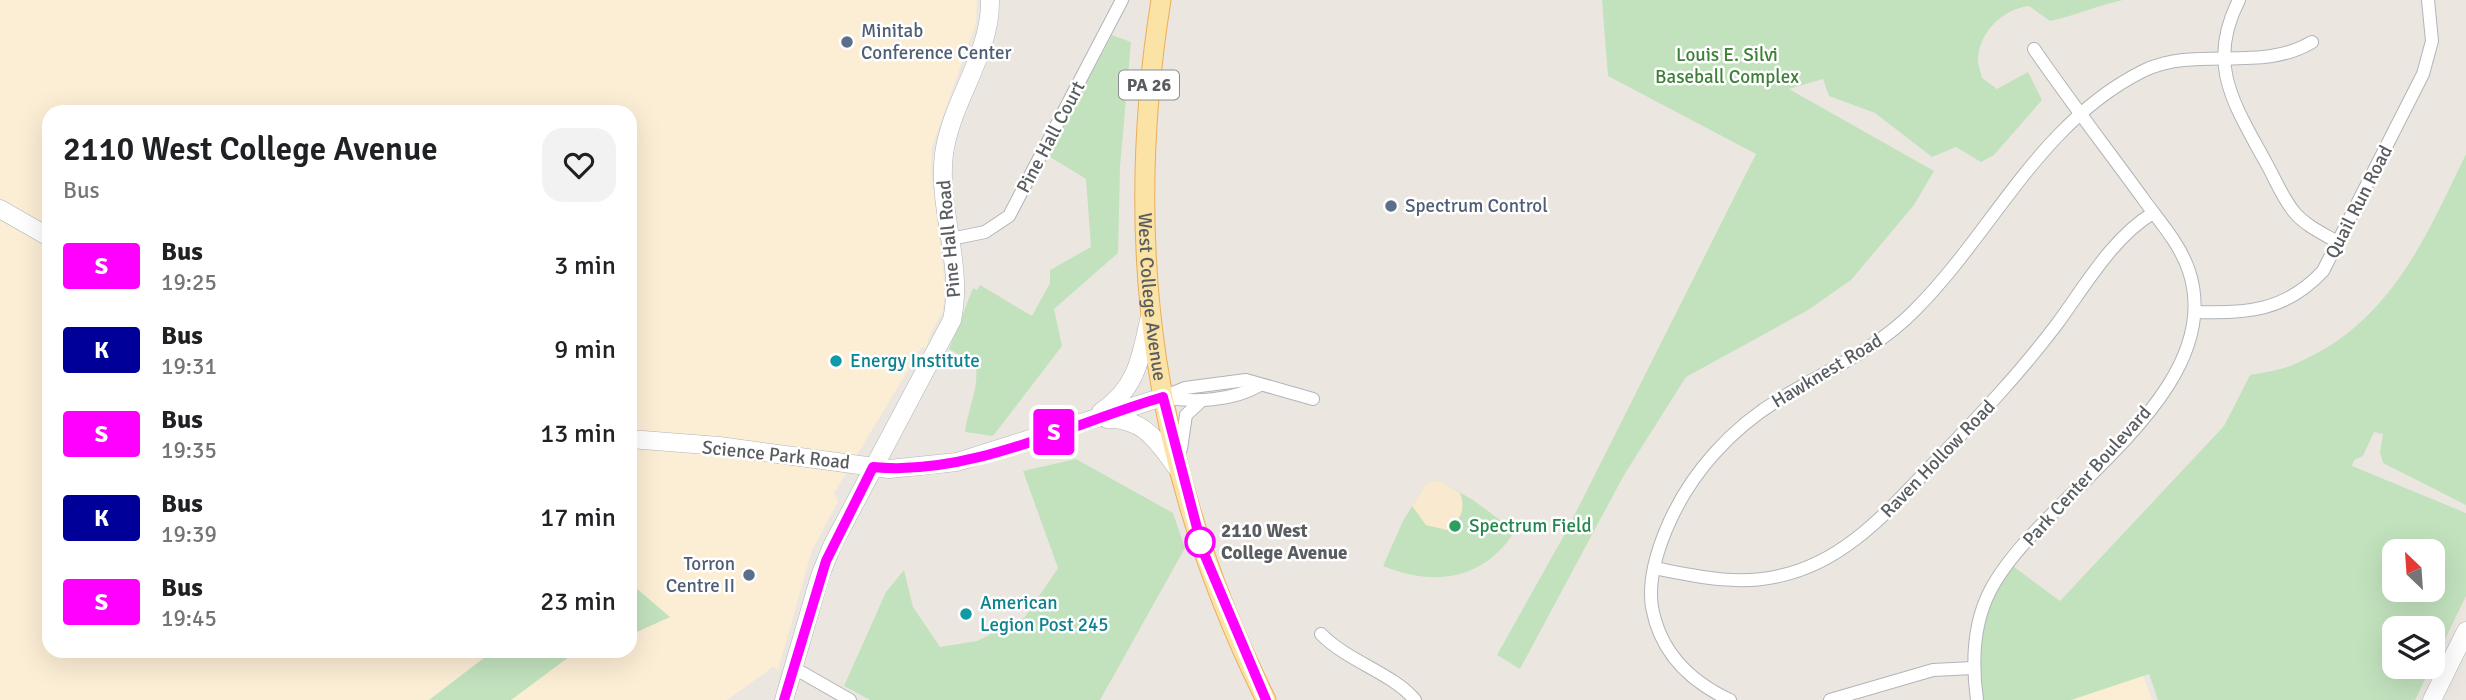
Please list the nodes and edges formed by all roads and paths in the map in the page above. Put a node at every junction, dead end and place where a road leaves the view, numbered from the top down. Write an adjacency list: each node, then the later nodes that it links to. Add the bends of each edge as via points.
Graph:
1 (990, 0): 13 (main road, Pine Hall Road, via 985,37 945,145 943,176)
2 (1122, 0): 13 (street, Pine Hall Court, via 1009,216 985,232)
3 (1161, 0): 16 (main road, West College Avenue / PA 26, via 1143,160)
4 (2239, 0): 8 (street)
5 (2428, 0): 14 (street, Quail Run Road, via 2433,29 2428,61)
6 (2312, 42): 8 (street, Hawknest Road, via 2285,54)
7 (2034, 49): 9 (street, Park Center Boulevard)
8 (2223, 57): 9 (street, Hawknest Road, via 2189,58 2153,67); 14 (street, via 2234,103 2288,204 2305,223)
9 (2081, 114): 11 (street, Park Center Boulevard); 25 (street, Hawknest Road, via 2039,153 1913,312 1860,354 1762,411 1721,446 1681,498)
10 (0, 209): 12 (main road)
11 (2153, 213): 15 (street, Park Center Boulevard, via 2185,259); 25 (street, Raven Hollow Road, via 2118,243 2012,383 1882,516 1840,551 1801,570 1760,579 1721,580)
12 (42, 233)
13 (951, 239): 23 (main road, Pine Hall Road, via 956,285 952,320)
14 (2339, 243): 15 (street, Quail Run Road, via 2316,279 2282,304 2242,313)
15 (2195, 312): 29 (street, Park Center Boulevard, via 2190,342 2171,380 2113,453 2019,550 1993,586 1980,620)
16 (1150, 318): 18 (main road, West College Avenue / PA 26); 21 (main road, via 1134,378 1114,402)
17 (1260, 385): 18 (street, via 1246,380 1185,388); 19 (street, via 1247,393); 20 (street)
18 (1163, 397): 19 (street, via 1188,402); 21 (main road, Science Park Road); 24 (main road, West College Avenue / PA 26)
19 (1205, 399): 24 (street, via 1190,409 1183,423)
20 (1313, 399)
21 (1086, 422): 23 (main road, Science Park Road, via 957,462); 24 (main road, via 1114,418 1137,424 1156,438)
22 (637, 440): 23 (main road, Science Park Road)
23 (873, 467): 28 (main road, Pine Hall Road, via 826,561)
24 (1181, 473): 32 (main road, West College Avenue / PA 26, via 1216,586)
25 (1654, 568): 34 (street, Hawknest Road, via 1652,604 1665,645 1691,677)
26 (2466, 631): 37 (main road)
27 (1321, 634): 33 (street, via 1343,654 1406,690)
28 (794, 668): 30 (main road, Pine Hall Road); 31 (street)
29 (1973, 668): 35 (street, via 1912,675); 36 (street, Park Center Boulevard)
30 (784, 700)
31 (850, 700)
32 (1266, 700)
33 (1415, 700)
34 (1730, 700)
35 (1830, 700)
36 (1977, 700)
37 (2432, 700)

